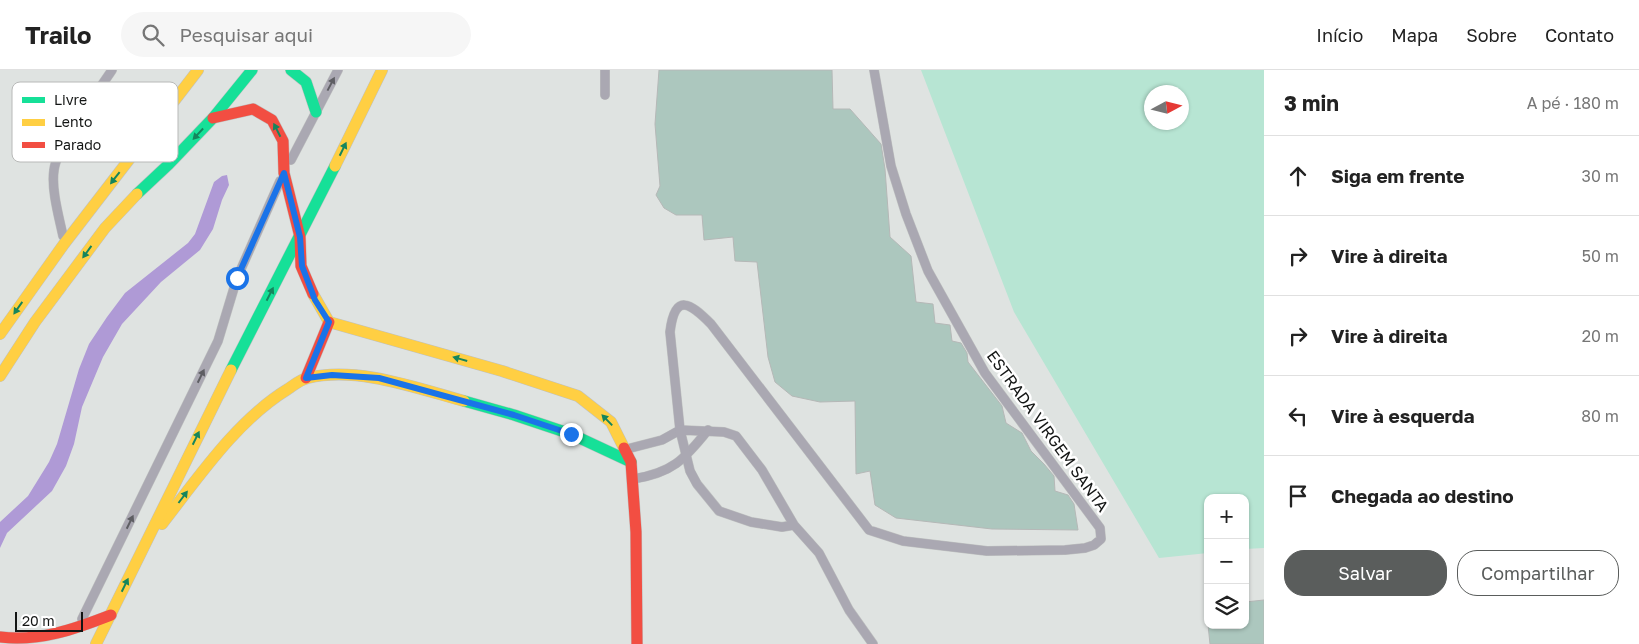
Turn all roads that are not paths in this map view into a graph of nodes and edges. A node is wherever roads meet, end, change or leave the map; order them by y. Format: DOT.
graph roads {
  1 [pos="112,70"];
  2 [pos="198,70"];
  3 [pos="252,70"];
  4 [pos="291,70"];
  5 [pos="338,70"];
  6 [pos="382,70"];
  7 [pos="606,70"];
  8 [pos="874,70"];
  9 [pos="104,82"];
  10 [pos="605,95"];
  11 [pos="178,96"];
  12 [pos="316,112"];
  13 [pos="212,118"];
  14 [pos="178,154"];
  15 [pos="57,162"];
  16 [pos="127,162"];
  17 [pos="171,162"];
  18 [pos="284,173"];
  19 [pos="300,237"];
  20 [pos="64,244"];
  21 [pos="329,322"];
  22 [pos="0,334"];
  23 [pos="0,376"];
  24 [pos="306,378"];
  25 [pos="680,430"];
  26 [pos="708,430"];
  27 [pos="625,450"];
  28 [pos="687,456"];
  29 [pos="631,462"];
  30 [pos="632,479"];
  31 [pos="794,525"];
  32 [pos="142,549"];
  33 [pos="110,615"];
  34 [pos="76,632"];
  35 [pos="0,637"];
  36 [pos="96,644"];
  37 [pos="636,644"];
  38 [pos="873,644"];
  1 -- 9 [label="lane"];
  2 -- 11 [label="main road, one-way"];
  3 -- 13 [label="main road"];
  4 -- 12 [label="main road"];
  12 -- 5 [label="lane, one-way"];
  19 -- 6 [label="main road, one-way"];
  7 -- 10 [label="lane"];
  8 -- 25 [label="lane, ESTRADA VIRGEM SANTA"];
  12 -- 18 [label="lane"];
  13 -- 14 [label="main road, one-way"];
  18 -- 13 [label="main road, one-way"];
  15 -- 20 [label="lane"];
  16 -- 20 [label="main road, one-way"];
  17 -- 23 [label="main road, one-way"];
  18 -- 19 [label="main road"];
  34 -- 18 [label="lane, one-way"];
  19 -- 21 [label="main road"];
  32 -- 19 [label="main road, one-way"];
  20 -- 22 [label="main road, one-way"];
  21 -- 24 [label="main road"];
  27 -- 21 [label="main road, one-way"];
  24 -- 29 [label="main road"];
  32 -- 24 [label="main road, one-way"];
  25 -- 26 [label="lane"];
  25 -- 27 [label="lane"];
  25 -- 28 [label="lane"];
  26 -- 28 [label="lane"];
  26 -- 31 [label="lane"];
  27 -- 29 [label="main road"];
  28 -- 30 [label="lane"];
  28 -- 31 [label="lane"];
  29 -- 30 [label="main road"];
  30 -- 37 [label="main road"];
  31 -- 38 [label="lane"];
  33 -- 32 [label="main road, one-way"];
  33 -- 34 [label="main road"];
  33 -- 36 [label="main road"];
  34 -- 35 [label="main road"];
}
